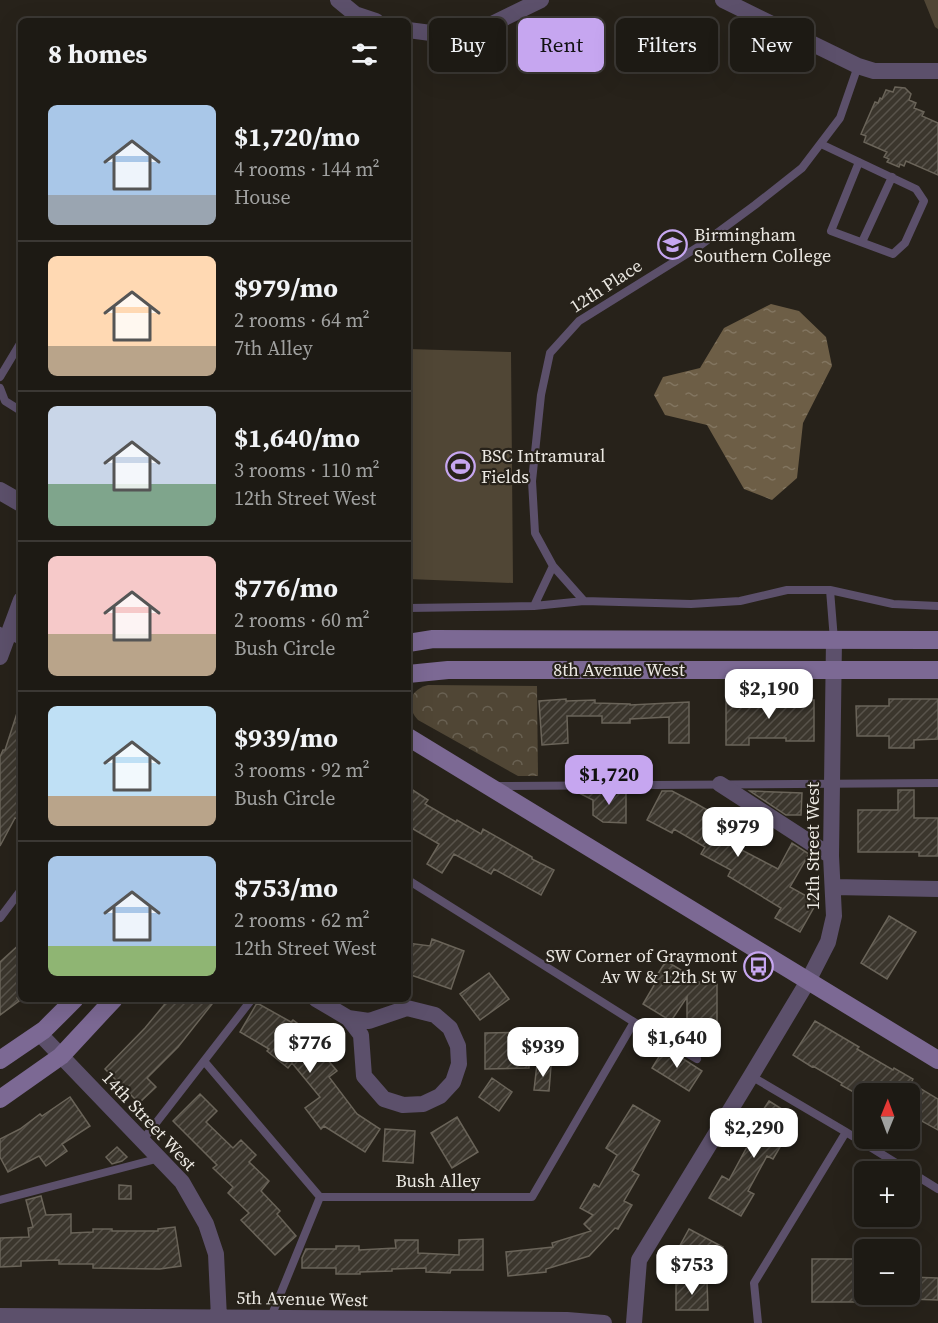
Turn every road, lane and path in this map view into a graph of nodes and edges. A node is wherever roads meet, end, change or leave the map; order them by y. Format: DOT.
graph roads {
  1 [pos="338,0"];
  2 [pos="541,0"];
  3 [pos="723,0"];
  4 [pos="367,18"];
  5 [pos="411,30"];
  6 [pos="858,66"];
  7 [pos="938,71"];
  8 [pos="821,144"];
  9 [pos="859,162"];
  10 [pos="892,177"];
  11 [pos="862,242"];
  12 [pos="18,347"];
  13 [pos="0,377"];
  14 [pos="0,388"];
  15 [pos="18,409"];
  16 [pos="0,491"];
  17 [pos="18,501"];
  18 [pos="553,566"];
  19 [pos="830,590"];
  20 [pos="584,601"];
  21 [pos="534,606"];
  22 [pos="938,606"];
  23 [pos="411,608"];
  24 [pos="18,610"];
  25 [pos="10,636"];
  26 [pos="834,640"];
  27 [pos="938,640"];
  28 [pos="411,643"];
  29 [pos="0,657"];
  30 [pos="834,670"];
  31 [pos="938,670"];
  32 [pos="411,676"];
  33 [pos="411,739"];
  34 [pos="832,783"];
  35 [pos="938,783"];
  36 [pos="720,784"];
  37 [pos="488,786"];
  38 [pos="831,856"];
  39 [pos="411,882"];
  40 [pos="833,887"];
  41 [pos="938,889"];
  42 [pos="18,894"];
  43 [pos="0,918"];
  44 [pos="808,981"];
  45 [pos="72,1002"];
  46 [pos="111,1002"];
  47 [pos="250,1002"];
  48 [pos="321,1002"];
  49 [pos="348,1018"];
  50 [pos="634,1022"];
  51 [pos="39,1033"];
  52 [pos="61,1056"];
  53 [pos="697,1059"];
  54 [pos="0,1060"];
  55 [pos="938,1060"];
  56 [pos="204,1061"];
  57 [pos="751,1076"];
  58 [pos="0,1099"];
  59 [pos="846,1132"];
  60 [pos="142,1141"];
  61 [pos="160,1158"];
  62 [pos="938,1189"];
  63 [pos="320,1197"];
  64 [pos="0,1200"];
  65 [pos="0,1316"];
  66 [pos="271,1317"];
  67 [pos="219,1318"];
  68 [pos="88,1320"];
  69 [pos="375,1321"];
  70 [pos="604,1323"];
  71 [pos="634,1323"];
  72 [pos="758,1323"];
  1 -- 4 [label="street"];
  2 -- 5 [label="street"];
  3 -- 6 [label="street"];
  6 -- 7 [label="street"];
  6 -- 8 [label="lane, 12th Place"];
  8 -- 9 [label="lane"];
  8 -- 18 [label="lane, 12th Place"];
  9 -- 10 [label="lane"];
  9 -- 11 [label="lane"];
  10 -- 11 [label="lane"];
  10 -- 11 [label="lane"];
  12 -- 13 [label="lane"];
  14 -- 15 [label="lane"];
  16 -- 17 [label="street"];
  18 -- 20 [label="lane, 12th Place"];
  18 -- 21 [label="lane"];
  19 -- 20 [label="lane"];
  19 -- 22 [label="lane"];
  19 -- 26 [label="lane"];
  20 -- 21 [label="lane"];
  21 -- 23 [label="lane"];
  24 -- 25 [label="street"];
  25 -- 29 [label="street"];
  26 -- 27 [label="main road, 8th Avenue West"];
  26 -- 28 [label="main road, 8th Avenue West"];
  26 -- 30 [label="street, 12th Street West"];
  30 -- 31 [label="main road, 8th Avenue West"];
  30 -- 32 [label="main road, 8th Avenue West"];
  30 -- 34 [label="street, 12th Street West"];
  33 -- 37 [label="main road"];
  34 -- 35 [label="lane"];
  34 -- 36 [label="lane"];
  34 -- 38 [label="street, 12th Street West"];
  36 -- 37 [label="lane"];
  36 -- 38 [label="street"];
  37 -- 44 [label="main road"];
  38 -- 40 [label="street, 12th Street West"];
  39 -- 50 [label="lane"];
  40 -- 41 [label="street"];
  40 -- 44 [label="street, 12th Street West"];
  42 -- 43 [label="lane"];
  44 -- 55 [label="main road"];
  44 -- 57 [label="street, 12th Street West"];
  45 -- 51 [label="main road"];
  46 -- 52 [label="main road"];
  47 -- 56 [label="lane"];
  48 -- 49 [label="street"];
  49 -- 49 [label="street"];
  50 -- 53 [label="lane"];
  50 -- 63 [label="lane, Bush Alley"];
  51 -- 52 [label="street, 14th Street West"];
  51 -- 54 [label="main road"];
  52 -- 58 [label="main road"];
  52 -- 60 [label="street, 14th Street West"];
  56 -- 60 [label="lane"];
  56 -- 63 [label="lane"];
  57 -- 59 [label="lane"];
  57 -- 71 [label="street, 12th Street West"];
  59 -- 62 [label="lane"];
  59 -- 72 [label="lane"];
  60 -- 61 [label="street, 14th Street West"];
  61 -- 64 [label="lane"];
  61 -- 67 [label="street, 14th Street West"];
  63 -- 66 [label="lane"];
  65 -- 68 [label="street, 5th Avenue West"];
  66 -- 67 [label="street, 5th Avenue West"];
  66 -- 69 [label="street, 5th Avenue West"];
  67 -- 68 [label="street, 5th Avenue West"];
  69 -- 70 [label="street, 5th Avenue West"];
}
